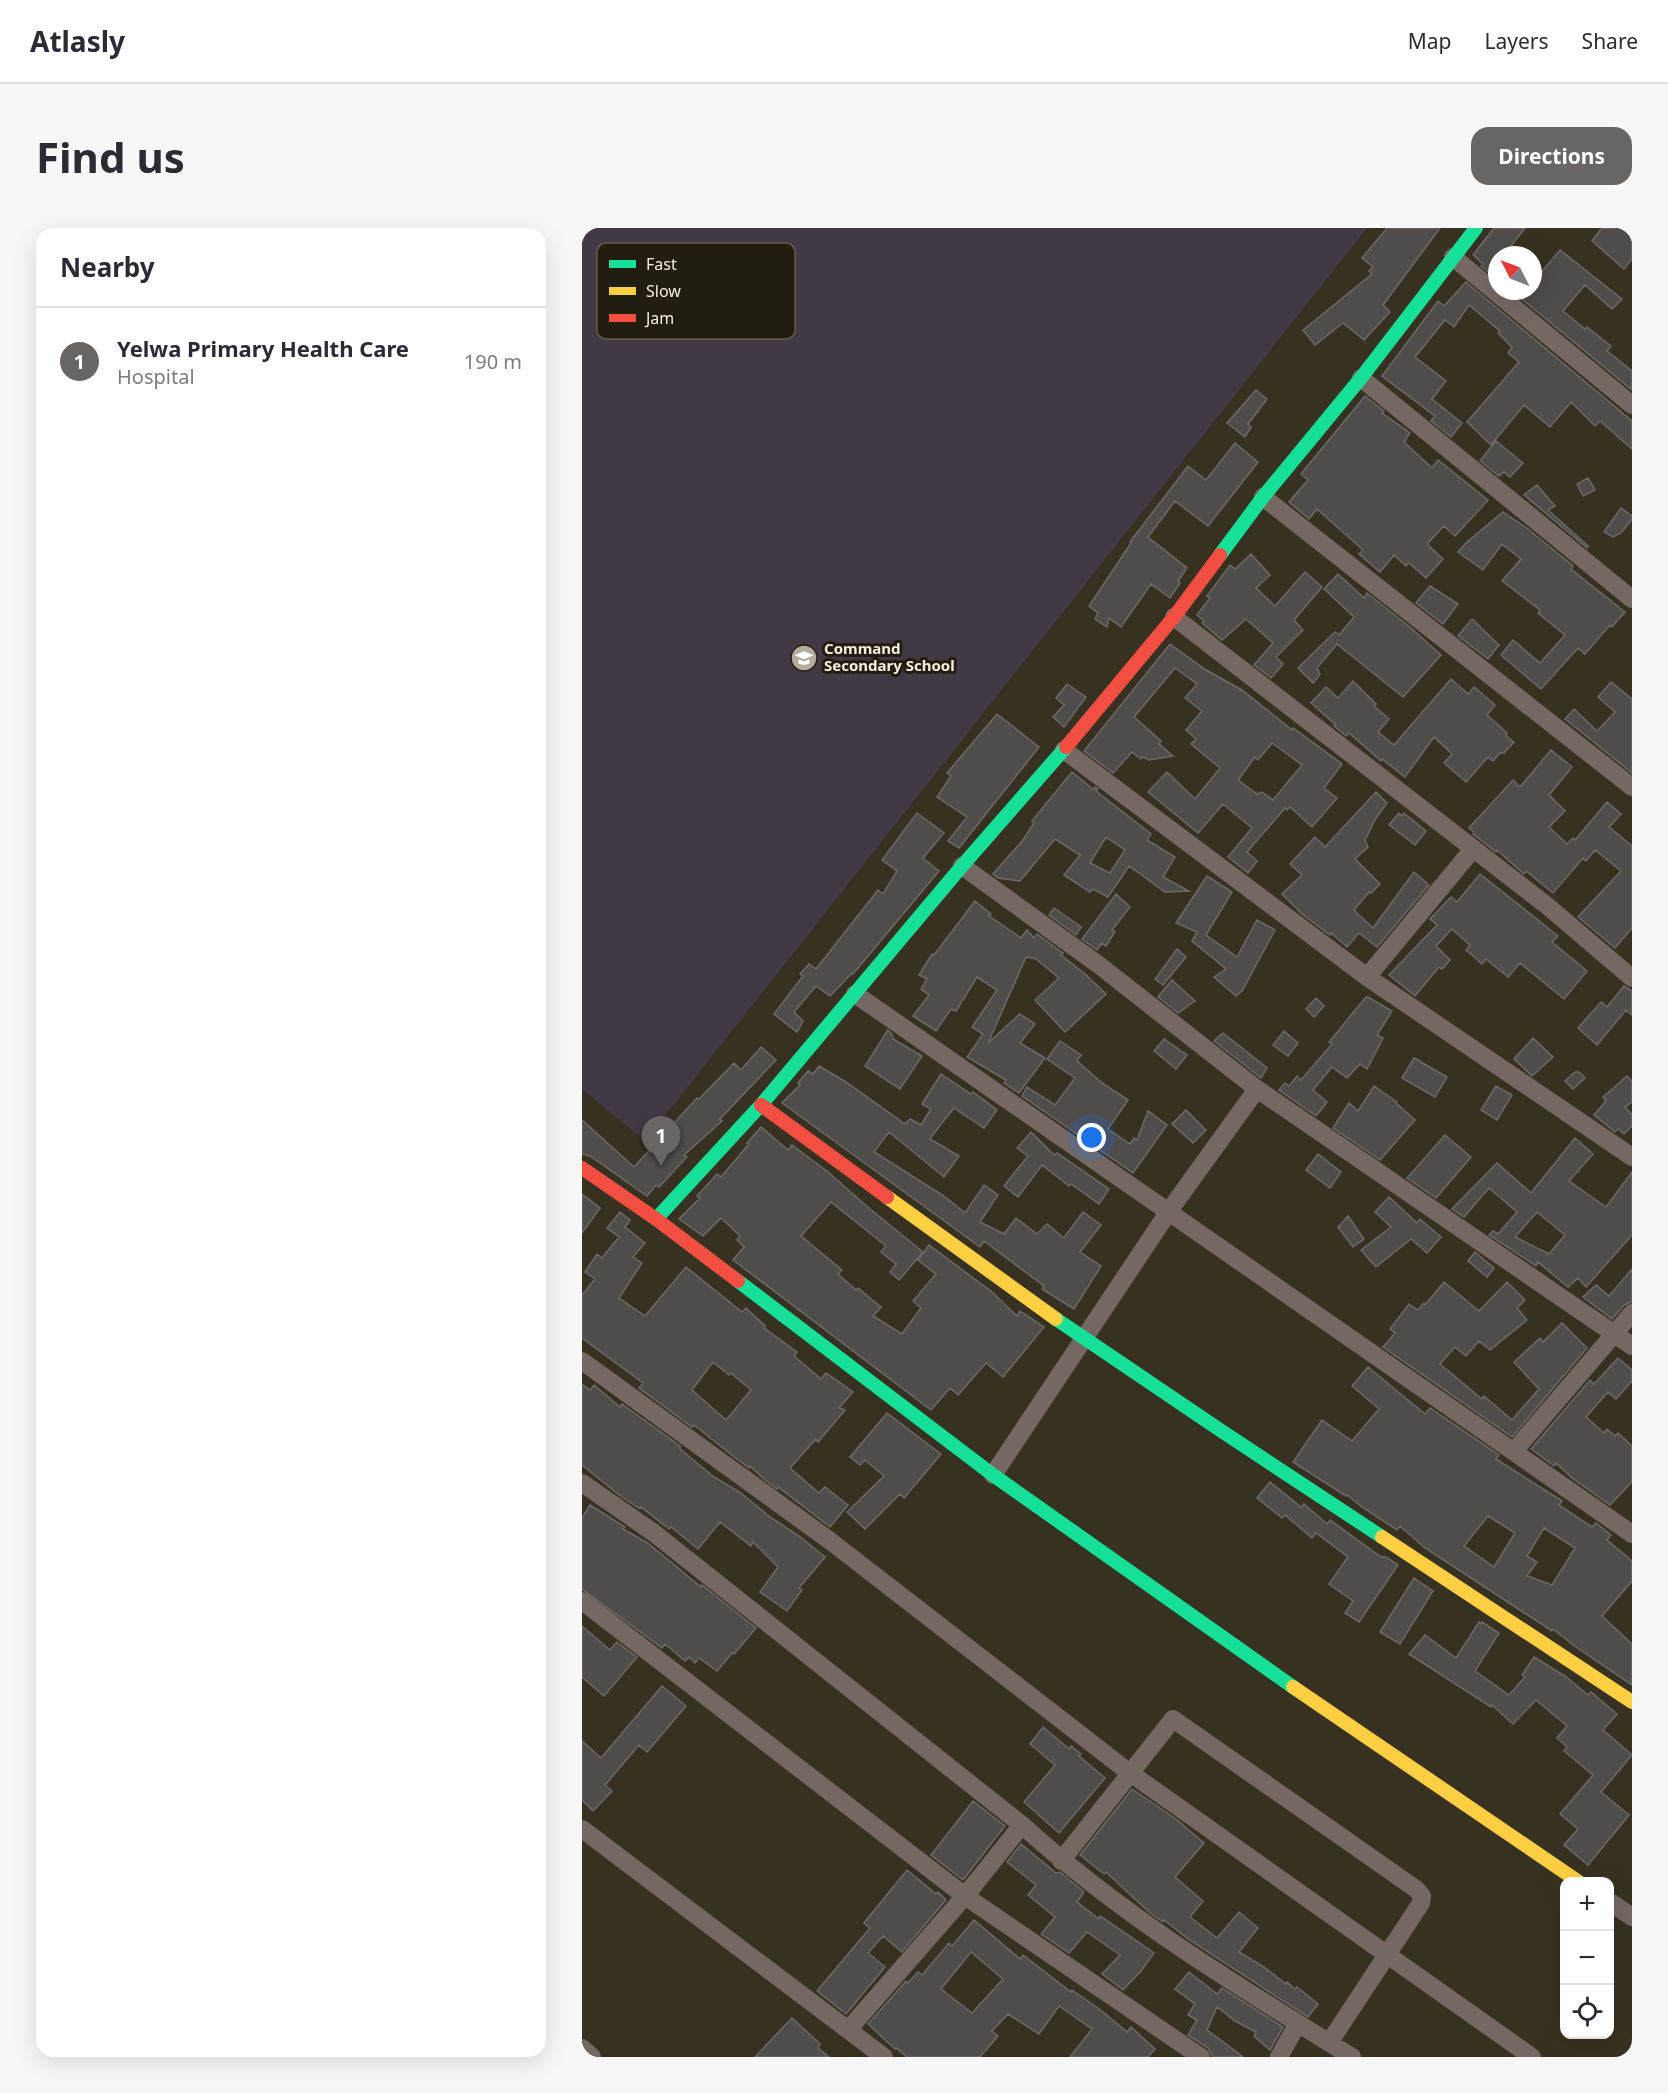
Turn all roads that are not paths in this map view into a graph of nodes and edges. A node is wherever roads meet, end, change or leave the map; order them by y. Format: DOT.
graph roads {
  1 [pos="1476,228"];
  2 [pos="1453,256"];
  3 [pos="1361,378"];
  4 [pos="1632,405"];
  5 [pos="1263,497"];
  6 [pos="1632,599"];
  7 [pos="1174,616"];
  8 [pos="1064,750"];
  9 [pos="1632,787"];
  10 [pos="1473,849"];
  11 [pos="962,866"];
  12 [pos="1367,977"];
  13 [pos="1632,978"];
  14 [pos="855,994"];
  15 [pos="1257,1089"];
  16 [pos="761,1105"];
  17 [pos="1632,1157"];
  18 [pos="582,1168"];
  19 [pos="1169,1211"];
  20 [pos="656,1219"];
  21 [pos="1632,1313"];
  22 [pos="1615,1334"];
  23 [pos="1083,1338"];
  24 [pos="1632,1346"];
  25 [pos="582,1361"];
  26 [pos="1514,1451"];
  27 [pos="993,1475"];
  28 [pos="582,1483"];
  29 [pos="1632,1534"];
  30 [pos="582,1601"];
  31 [pos="1632,1702"];
  32 [pos="1130,1773"];
  33 [pos="1022,1825"];
  34 [pos="582,1829"];
  35 [pos="1061,1860"];
  36 [pos="1573,1877"];
  37 [pos="965,1896"];
  38 [pos="1614,1905"];
  39 [pos="1632,1917"];
  40 [pos="1387,1956"];
  41 [pos="1298,2023"];
  42 [pos="848,2030"];
  43 [pos="1329,2043"];
  44 [pos="582,2048"];
  45 [pos="592,2057"];
  46 [pos="884,2057"];
  47 [pos="1201,2057"];
  48 [pos="1280,2057"];
  49 [pos="1352,2057"];
  50 [pos="1532,2057"];
  1 -- 2 [label="street"];
  2 -- 3 [label="street"];
  2 -- 4 [label="street"];
  3 -- 5 [label="street"];
  3 -- 6 [label="street"];
  5 -- 7 [label="street"];
  5 -- 9 [label="street"];
  7 -- 8 [label="street"];
  7 -- 10 [label="street"];
  8 -- 11 [label="street"];
  8 -- 12 [label="street"];
  10 -- 12 [label="street"];
  10 -- 13 [label="street"];
  11 -- 14 [label="street"];
  11 -- 15 [label="street"];
  12 -- 17 [label="street"];
  14 -- 16 [label="street"];
  14 -- 19 [label="street"];
  15 -- 19 [label="street"];
  15 -- 22 [label="street"];
  16 -- 20 [label="street"];
  16 -- 23 [label="street"];
  18 -- 20 [label="street"];
  19 -- 23 [label="street"];
  19 -- 26 [label="street"];
  20 -- 27 [label="street"];
  21 -- 22 [label="street"];
  22 -- 24 [label="street"];
  22 -- 26 [label="street"];
  23 -- 27 [label="street"];
  23 -- 31 [label="street"];
  25 -- 32 [label="street"];
  26 -- 29 [label="street"];
  27 -- 36 [label="street"];
  28 -- 33 [label="street"];
  30 -- 37 [label="street"];
  32 -- 35 [label="street"];
  32 -- 40 [label="street"];
  32 -- 40 [label="street"];
  33 -- 35 [label="street"];
  33 -- 37 [label="street"];
  34 -- 42 [label="street"];
  35 -- 41 [label="street"];
  37 -- 42 [label="street"];
  37 -- 47 [label="street"];
  38 -- 39 [label="street"];
  40 -- 43 [label="street"];
  40 -- 50 [label="street"];
  41 -- 43 [label="street"];
  41 -- 48 [label="street"];
  42 -- 46 [label="street"];
  43 -- 49 [label="street"];
  44 -- 45 [label="street"];
}
